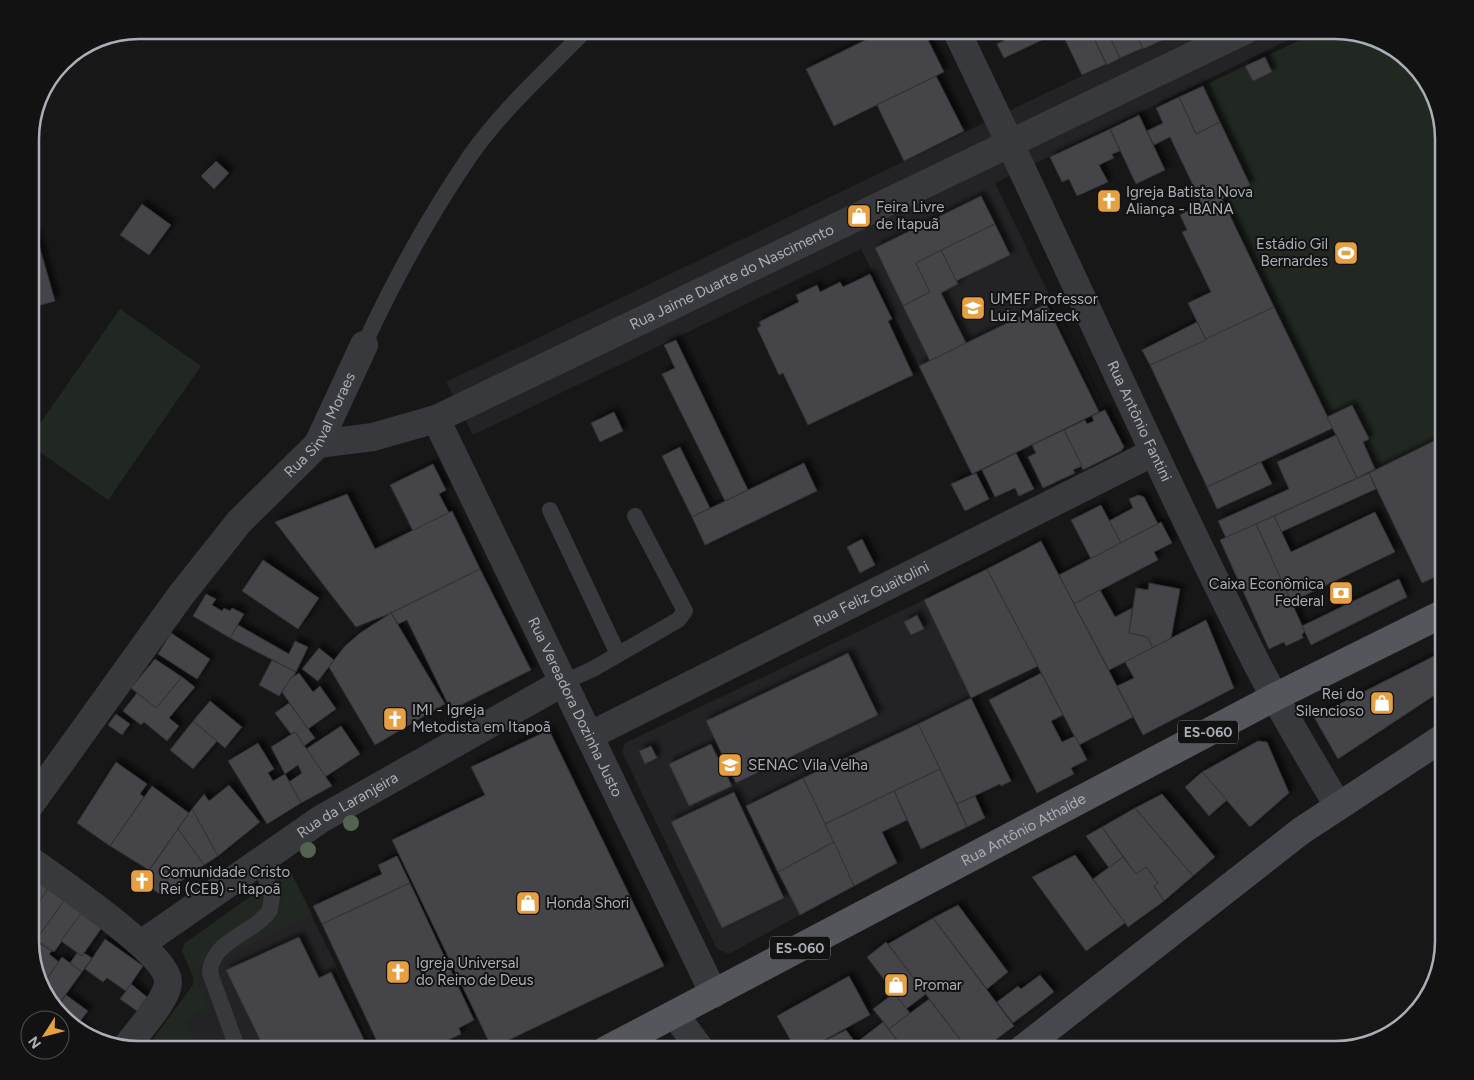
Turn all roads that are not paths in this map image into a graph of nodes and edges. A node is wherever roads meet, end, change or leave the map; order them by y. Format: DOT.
graph roads {
  1 [pos="577,39"];
  2 [pos="960,39"];
  3 [pos="1227,39"];
  4 [pos="1011,143"];
  5 [pos="364,345"];
  6 [pos="436,419"];
  7 [pos="318,444"];
  8 [pos="1154,452"];
  9 [pos="550,510"];
  10 [pos="635,516"];
  11 [pos="1435,617"];
  12 [pos="618,654"];
  13 [pos="562,683"];
  14 [pos="1275,697"];
  15 [pos="589,736"];
  16 [pos="1435,743"];
  17 [pos="39,790"];
  18 [pos="1338,806"];
  19 [pos="260,861"];
  20 [pos="39,867"];
  21 [pos="141,944"];
  22 [pos="714,994"];
  23 [pos="675,1015"];
  24 [pos="131,1041"];
  25 [pos="235,1041"];
  26 [pos="624,1041"];
  27 [pos="694,1041"];
  28 [pos="1032,1041"];
  1 -- 5 [label="lane, Rua Sinval Moraes"];
  2 -- 4 [label="street, Rua Antônio Fantini"];
  3 -- 4 [label="street, Rua Jaime Duarte do Nascimento"];
  4 -- 6 [label="street, Rua Jaime Duarte do Nascimento"];
  4 -- 8 [label="street, Rua Antônio Fantini"];
  5 -- 7 [label="street, Rua Sinval Moraes"];
  6 -- 7 [label="street, Rua Jaime Duarte do Nascimento"];
  6 -- 13 [label="street, Rua Vereadora Dozinha Justo"];
  7 -- 17 [label="street, Rua Sinval Moraes"];
  8 -- 14 [label="street, Rua Antônio Fantini"];
  8 -- 15 [label="street, Rua Feliz Guaitolini"];
  9 -- 12 [label="lane"];
  10 -- 12 [label="lane"];
  11 -- 14 [label="main road, Rua Antônio Athaíde / ES-060"];
  12 -- 13 [label="lane"];
  13 -- 15 [label="street, Rua Vereadora Dozinha Justo"];
  13 -- 19 [label="street, Rua da Laranjeira"];
  14 -- 18 [label="street, Rua Antônio Fantini"];
  14 -- 22 [label="main road, Rua Antônio Athaíde / ES-060"];
  15 -- 22 [label="street, Rua Vereadora Dozinha Justo"];
  16 -- 18 [label="street"];
  18 -- 28 [label="street"];
  19 -- 21 [label="street, Rua da Laranjeira"];
  19 -- 25 [label="lane"];
  20 -- 21 [label="street"];
  21 -- 24 [label="street"];
  22 -- 23 [label="main road, Rua Antônio Athaíde / ES-060"];
  23 -- 26 [label="main road, Rua Antônio Athaíde / ES-060"];
  23 -- 27 [label="street"];
}
